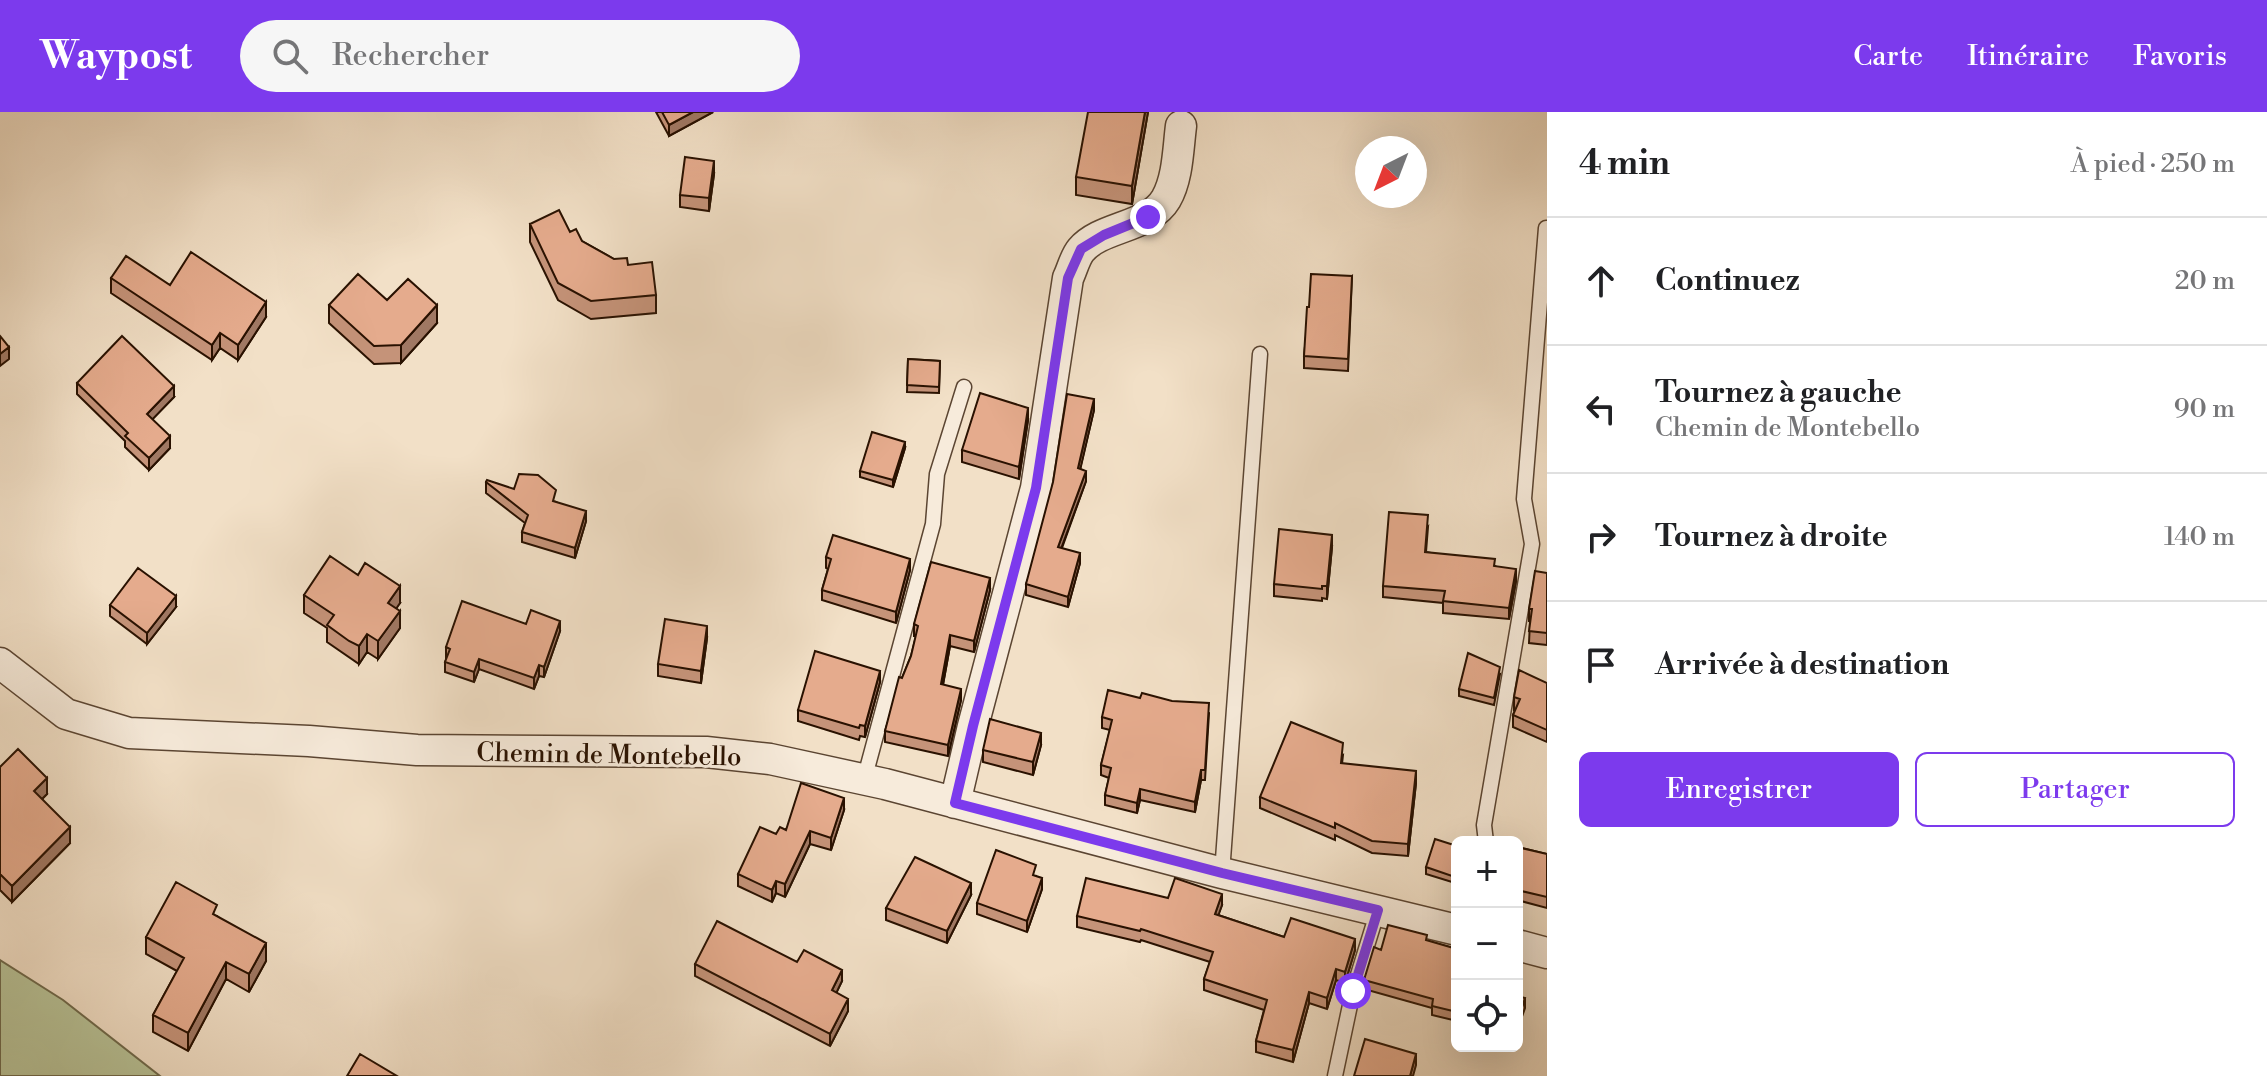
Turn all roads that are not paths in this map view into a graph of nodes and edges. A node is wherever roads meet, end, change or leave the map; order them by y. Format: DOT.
graph roads {
  1 [pos="1181,126"];
  2 [pos="1546,228"];
  3 [pos="1260,354"];
  4 [pos="964,387"];
  5 [pos="0,663"];
  6 [pos="864,780"];
  7 [pos="955,803"];
  8 [pos="1485,836"];
  9 [pos="1222,873"];
  10 [pos="1378,910"];
  11 [pos="1451,928"];
  12 [pos="1523,947"];
  13 [pos="1547,953"];
  14 [pos="1335,1076"];
  1 -- 7 [label="street"];
  2 -- 8 [label="lane"];
  3 -- 9 [label="lane"];
  4 -- 6 [label="lane"];
  5 -- 6 [label="street, Chemin de Montebello"];
  6 -- 7 [label="street, Chemin de Montebello"];
  7 -- 9 [label="street, Chemin de Montebello"];
  9 -- 10 [label="street, Chemin de Montebello"];
  10 -- 11 [label="street, Chemin de Montebello"];
  10 -- 14 [label="lane"];
  12 -- 13 [label="street"];
}
